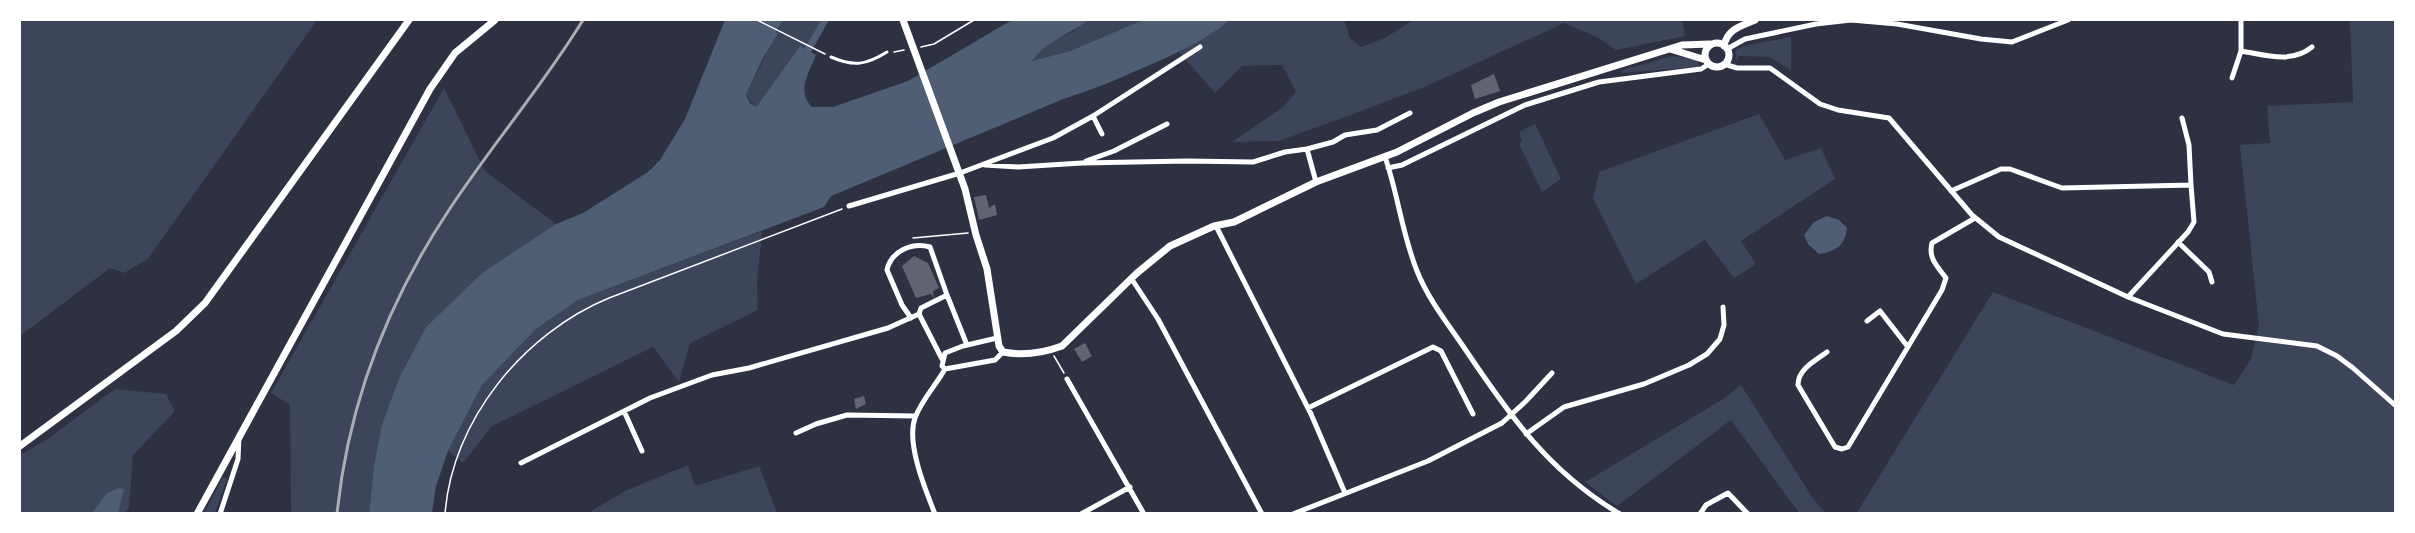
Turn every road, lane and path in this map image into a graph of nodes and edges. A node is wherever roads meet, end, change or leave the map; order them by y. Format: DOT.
graph roads {
  1 [pos="409,20"];
  2 [pos="495,20"];
  3 [pos="757,20"];
  4 [pos="903,20"];
  5 [pos="974,20"];
  6 [pos="1755,20"];
  7 [pos="1851,20"];
  8 [pos="2067,20"];
  9 [pos="2241,20"];
  10 [pos="1710,44"];
  11 [pos="1200,47"];
  12 [pos="1726,47"];
  13 [pos="2312,47"];
  14 [pos="1670,49"];
  15 [pos="913,50"];
  16 [pos="2241,51"];
  17 [pos="820,52"];
  18 [pos="887,52"];
  19 [pos="831,57"];
  20 [pos="1708,62"];
  21 [pos="1724,64"];
  22 [pos="2232,78"];
  23 [pos="1410,113"];
  24 [pos="1093,116"];
  25 [pos="2182,118"];
  26 [pos="1167,124"];
  27 [pos="1102,134"];
  28 [pos="1307,149"];
  29 [pos="1385,157"];
  30 [pos="1082,163"];
  31 [pos="981,165"];
  32 [pos="1388,168"];
  33 [pos="960,173"];
  34 [pos="1316,182"];
  35 [pos="2191,185"];
  36 [pos="1951,191"];
  37 [pos="849,206"];
  38 [pos="1975,218"];
  39 [pos="1216,226"];
  40 [pos="975,233"];
  41 [pos="2178,242"];
  42 [pos="907,246"];
  43 [pos="1131,278"];
  44 [pos="2212,282"];
  45 [pos="947,296"];
  46 [pos="2128,297"];
  47 [pos="1723,307"];
  48 [pos="920,314"];
  49 [pos="911,318"];
  50 [pos="1868,321"];
  51 [pos="997,338"];
  52 [pos="967,345"];
  53 [pos="1908,347"];
  54 [pos="1001,349"];
  55 [pos="1051,350"];
  56 [pos="1827,352"];
  57 [pos="942,359"];
  58 [pos="945,369"];
  59 [pos="1552,373"];
  60 [pos="1068,379"];
  61 [pos="2396,406"];
  62 [pos="1308,408"];
  63 [pos="624,411"];
  64 [pos="1473,414"];
  65 [pos="916,416"];
  66 [pos="1510,416"];
  67 [pos="796,433"];
  68 [pos="240,434"];
  69 [pos="1526,434"];
  70 [pos="20,446"];
  71 [pos="642,451"];
  72 [pos="521,463"];
  73 [pos="1130,487"];
  74 [pos="1345,494"];
  75 [pos="197,513"];
  76 [pos="220,513"];
  77 [pos="445,513"];
  78 [pos="935,513"];
  79 [pos="1081,513"];
  80 [pos="1144,513"];
  81 [pos="1262,513"];
  82 [pos="1293,513"];
  83 [pos="1620,513"];
  84 [pos="1700,513"];
  85 [pos="1748,513"];
  1 -- 70 [label="street"];
  2 -- 68 [label="street"];
  3 -- 17 [label="path"];
  4 -- 15 [label="street"];
  5 -- 15 [label="path"];
  6 -- 12 [label="street"];
  7 -- 8 [label="street"];
  7 -- 12 [label="street"];
  9 -- 16 [label="street"];
  10 -- 12 [label="street"];
  10 -- 14 [label="street"];
  10 -- 20 [label="street"];
  11 -- 24 [label="street"];
  12 -- 21 [label="street"];
  13 -- 16 [label="street"];
  14 -- 20 [label="street"];
  14 -- 29 [label="street"];
  15 -- 18 [label="path"];
  15 -- 33 [label="street"];
  16 -- 22 [label="street"];
  18 -- 19 [label="lane"];
  20 -- 21 [label="street"];
  20 -- 32 [label="street"];
  21 -- 36 [label="street"];
  23 -- 28 [label="street"];
  24 -- 27 [label="street"];
  24 -- 31 [label="street"];
  25 -- 35 [label="street"];
  26 -- 30 [label="street"];
  28 -- 30 [label="street"];
  28 -- 34 [label="street"];
  29 -- 32 [label="street"];
  29 -- 34 [label="street"];
  30 -- 31 [label="street"];
  31 -- 33 [label="street"];
  32 -- 66 [label="street"];
  33 -- 37 [label="street"];
  33 -- 40 [label="street"];
  34 -- 39 [label="street"];
  35 -- 36 [label="street"];
  35 -- 41 [label="street"];
  36 -- 38 [label="street"];
  37 -- 77 [label="path"];
  38 -- 46 [label="street"];
  38 -- 53 [label="street"];
  39 -- 43 [label="street"];
  39 -- 62 [label="street"];
  40 -- 42 [label="path"];
  40 -- 51 [label="street"];
  41 -- 44 [label="street"];
  41 -- 46 [label="street"];
  42 -- 45 [label="street"];
  42 -- 49 [label="street"];
  43 -- 55 [label="street"];
  43 -- 81 [label="street"];
  45 -- 48 [label="street"];
  45 -- 52 [label="street"];
  46 -- 61 [label="street"];
  47 -- 69 [label="street"];
  48 -- 49 [label="street"];
  48 -- 57 [label="street"];
  49 -- 63 [label="street"];
  50 -- 53 [label="street"];
  51 -- 52 [label="street"];
  51 -- 54 [label="street"];
  52 -- 57 [label="street"];
  53 -- 56 [label="street"];
  54 -- 55 [label="street"];
  54 -- 58 [label="street"];
  55 -- 60 [label="path"];
  57 -- 58 [label="street"];
  58 -- 65 [label="street"];
  59 -- 66 [label="street"];
  60 -- 73 [label="street"];
  62 -- 64 [label="street"];
  62 -- 74 [label="street"];
  63 -- 71 [label="street"];
  63 -- 72 [label="street"];
  65 -- 67 [label="street"];
  65 -- 78 [label="street"];
  66 -- 69 [label="street"];
  66 -- 74 [label="street"];
  68 -- 75 [label="street"];
  68 -- 76 [label="street"];
  69 -- 83 [label="street"];
  73 -- 79 [label="street"];
  73 -- 80 [label="street"];
  74 -- 82 [label="street"];
  84 -- 85 [label="street"];
}
